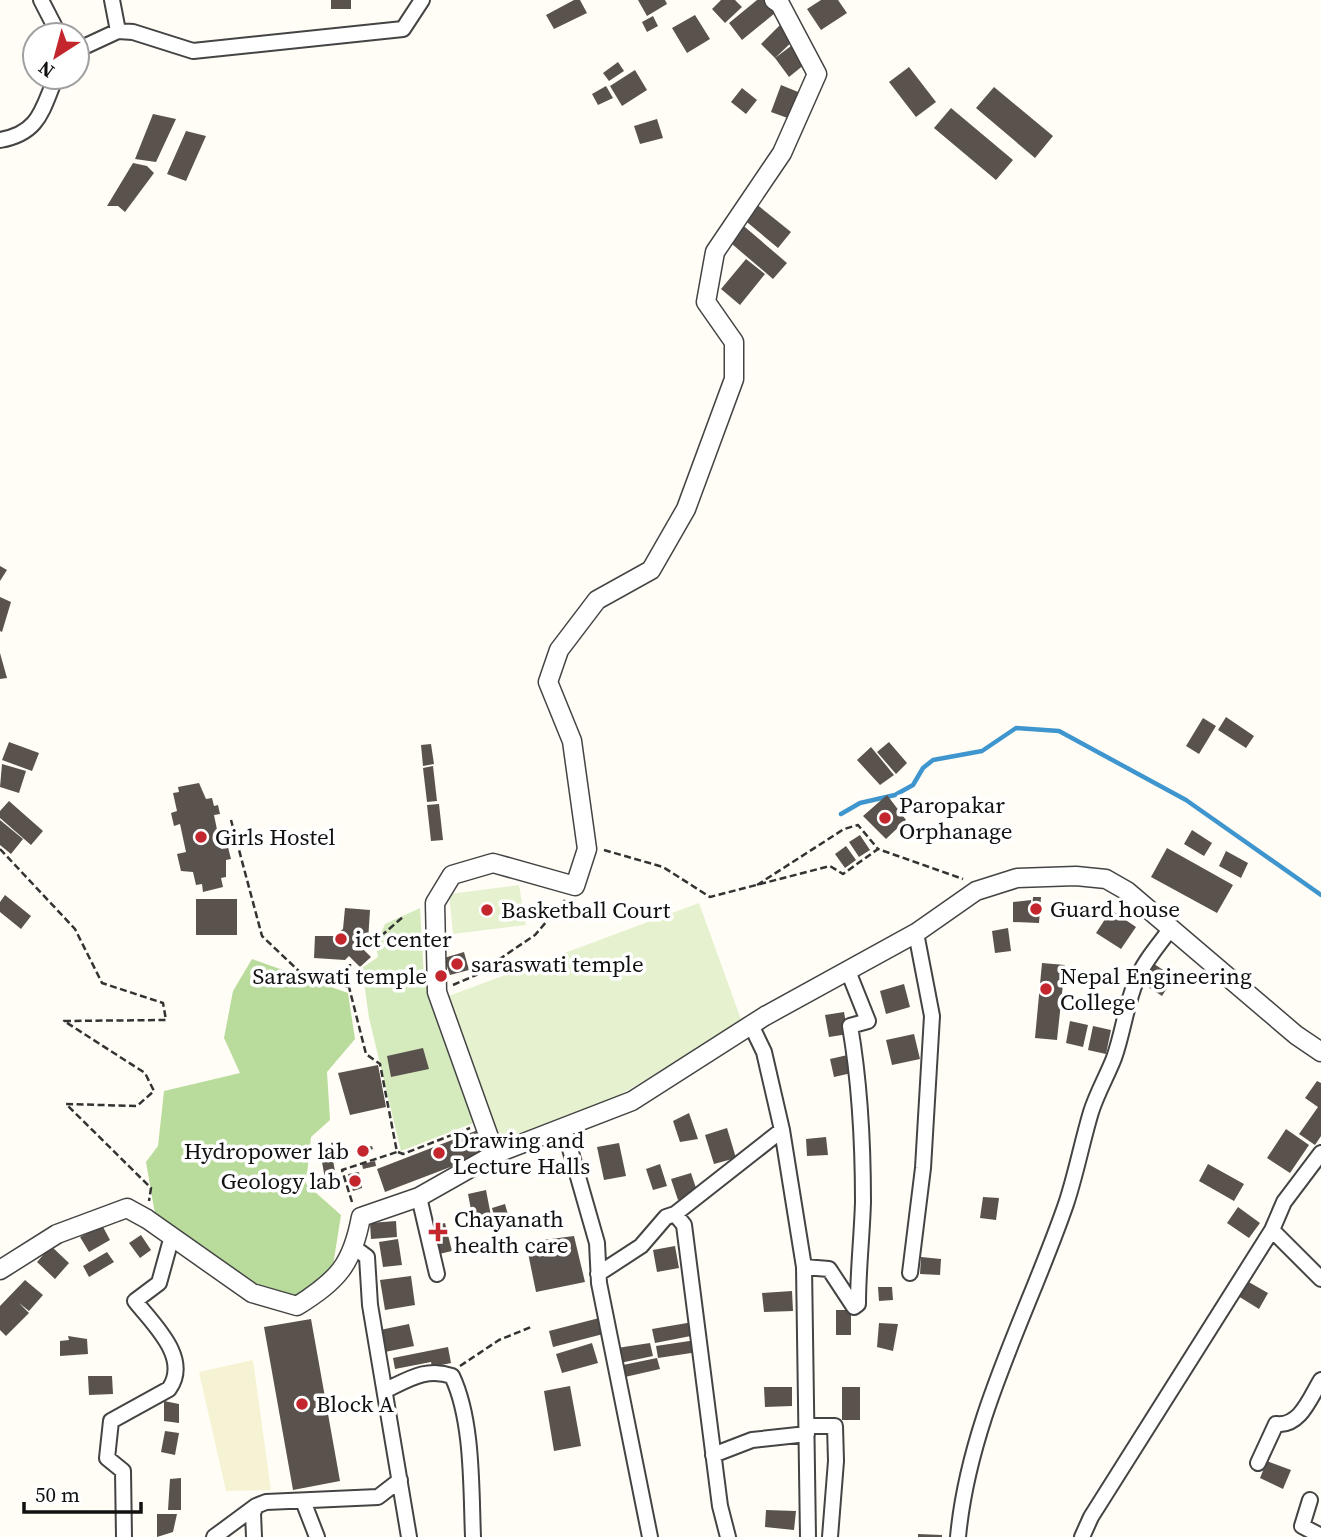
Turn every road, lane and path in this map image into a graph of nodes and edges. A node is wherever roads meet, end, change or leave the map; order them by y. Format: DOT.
graph roads {
  1 [pos="41,0"];
  2 [pos="112,0"];
  3 [pos="422,0"];
  4 [pos="774,0"];
  5 [pos="52,21"];
  6 [pos="118,31"];
  7 [pos="91,44"];
  8 [pos="51,91"];
  9 [pos="0,140"];
  10 [pos="231,820"];
  11 [pos="0,849"];
  12 [pos="587,849"];
  13 [pos="878,849"];
  14 [pos="575,886"];
  15 [pos="754,887"];
  16 [pos="976,891"];
  17 [pos="404,916"];
  18 [pos="1171,928"];
  19 [pos="916,933"];
  20 [pos="373,943"];
  21 [pos="350,964"];
  22 [pos="848,971"];
  23 [pos="349,987"];
  24 [pos="437,992"];
  25 [pos="751,1025"];
  26 [pos="1321,1052"];
  27 [pos="483,1124"];
  28 [pos="564,1128"];
  29 [pos="782,1130"];
  30 [pos="397,1152"];
  31 [pos="1321,1153"];
  32 [pos="495,1154"];
  33 [pos="419,1197"];
  34 [pos="675,1214"];
  35 [pos="361,1217"];
  36 [pos="147,1219"];
  37 [pos="1272,1230"];
  38 [pos="172,1237"];
  39 [pos="355,1248"];
  40 [pos="804,1267"];
  41 [pos="0,1270"];
  42 [pos="910,1273"];
  43 [pos="437,1274"];
  44 [pos="598,1274"];
  45 [pos="1321,1279"];
  46 [pos="531,1327"];
  47 [pos="452,1376"];
  48 [pos="1321,1380"];
  49 [pos="386,1390"];
  50 [pos="807,1430"];
  51 [pos="713,1455"];
  52 [pos="1258,1463"];
  53 [pos="400,1480"];
  54 [pos="1310,1500"];
  55 [pos="303,1501"];
  56 [pos="256,1506"];
  57 [pos="1321,1536"];
  58 [pos="124,1537"];
  59 [pos="214,1537"];
  60 [pos="254,1537"];
  61 [pos="317,1537"];
  62 [pos="409,1537"];
  63 [pos="473,1537"];
  64 [pos="650,1537"];
  65 [pos="728,1537"];
  66 [pos="808,1537"];
  67 [pos="830,1537"];
  68 [pos="958,1537"];
  69 [pos="1082,1537"];
  1 -- 5 [label="street"];
  2 -- 6 [label="street"];
  3 -- 6 [label="street"];
  4 -- 12 [label="street"];
  6 -- 7 [label="street"];
  8 -- 9 [label="street"];
  10 -- 23 [label="path"];
  11 -- 36 [label="path"];
  12 -- 14 [label="street"];
  12 -- 15 [label="path"];
  13 -- 15 [label="path"];
  13 -- 15 [label="path"];
  13 -- 16 [label="path"];
  14 -- 24 [label="path"];
  14 -- 24 [label="street"];
  16 -- 18 [label="street"];
  16 -- 19 [label="street"];
  17 -- 20 [label="path"];
  18 -- 26 [label="street"];
  18 -- 68 [label="street"];
  19 -- 22 [label="street"];
  19 -- 42 [label="street"];
  21 -- 23 [label="path"];
  22 -- 25 [label="street"];
  22 -- 40 [label="street"];
  23 -- 30 [label="path"];
  24 -- 27 [label="street"];
  25 -- 28 [label="street"];
  25 -- 29 [label="street"];
  27 -- 30 [label="path"];
  27 -- 32 [label="street"];
  28 -- 32 [label="street"];
  28 -- 44 [label="street"];
  29 -- 34 [label="street"];
  29 -- 40 [label="street"];
  30 -- 35 [label="path"];
  31 -- 37 [label="street"];
  32 -- 33 [label="street"];
  33 -- 35 [label="street"];
  33 -- 43 [label="street"];
  34 -- 44 [label="street"];
  34 -- 51 [label="street"];
  35 -- 39 [label="street"];
  36 -- 38 [label="street"];
  36 -- 41 [label="street"];
  37 -- 45 [label="street"];
  37 -- 69 [label="street"];
  38 -- 39 [label="street"];
  38 -- 58 [label="street"];
  39 -- 49 [label="street"];
  40 -- 50 [label="street"];
  44 -- 64 [label="street"];
  46 -- 47 [label="path"];
  47 -- 49 [label="street"];
  47 -- 63 [label="street"];
  48 -- 52 [label="street"];
  49 -- 53 [label="street"];
  50 -- 51 [label="street"];
  50 -- 66 [label="street"];
  50 -- 67 [label="street"];
  51 -- 65 [label="street"];
  53 -- 55 [label="street"];
  53 -- 62 [label="street"];
  54 -- 57 [label="street"];
  55 -- 56 [label="street"];
  55 -- 61 [label="street"];
  56 -- 59 [label="street"];
  56 -- 60 [label="street"];
}
